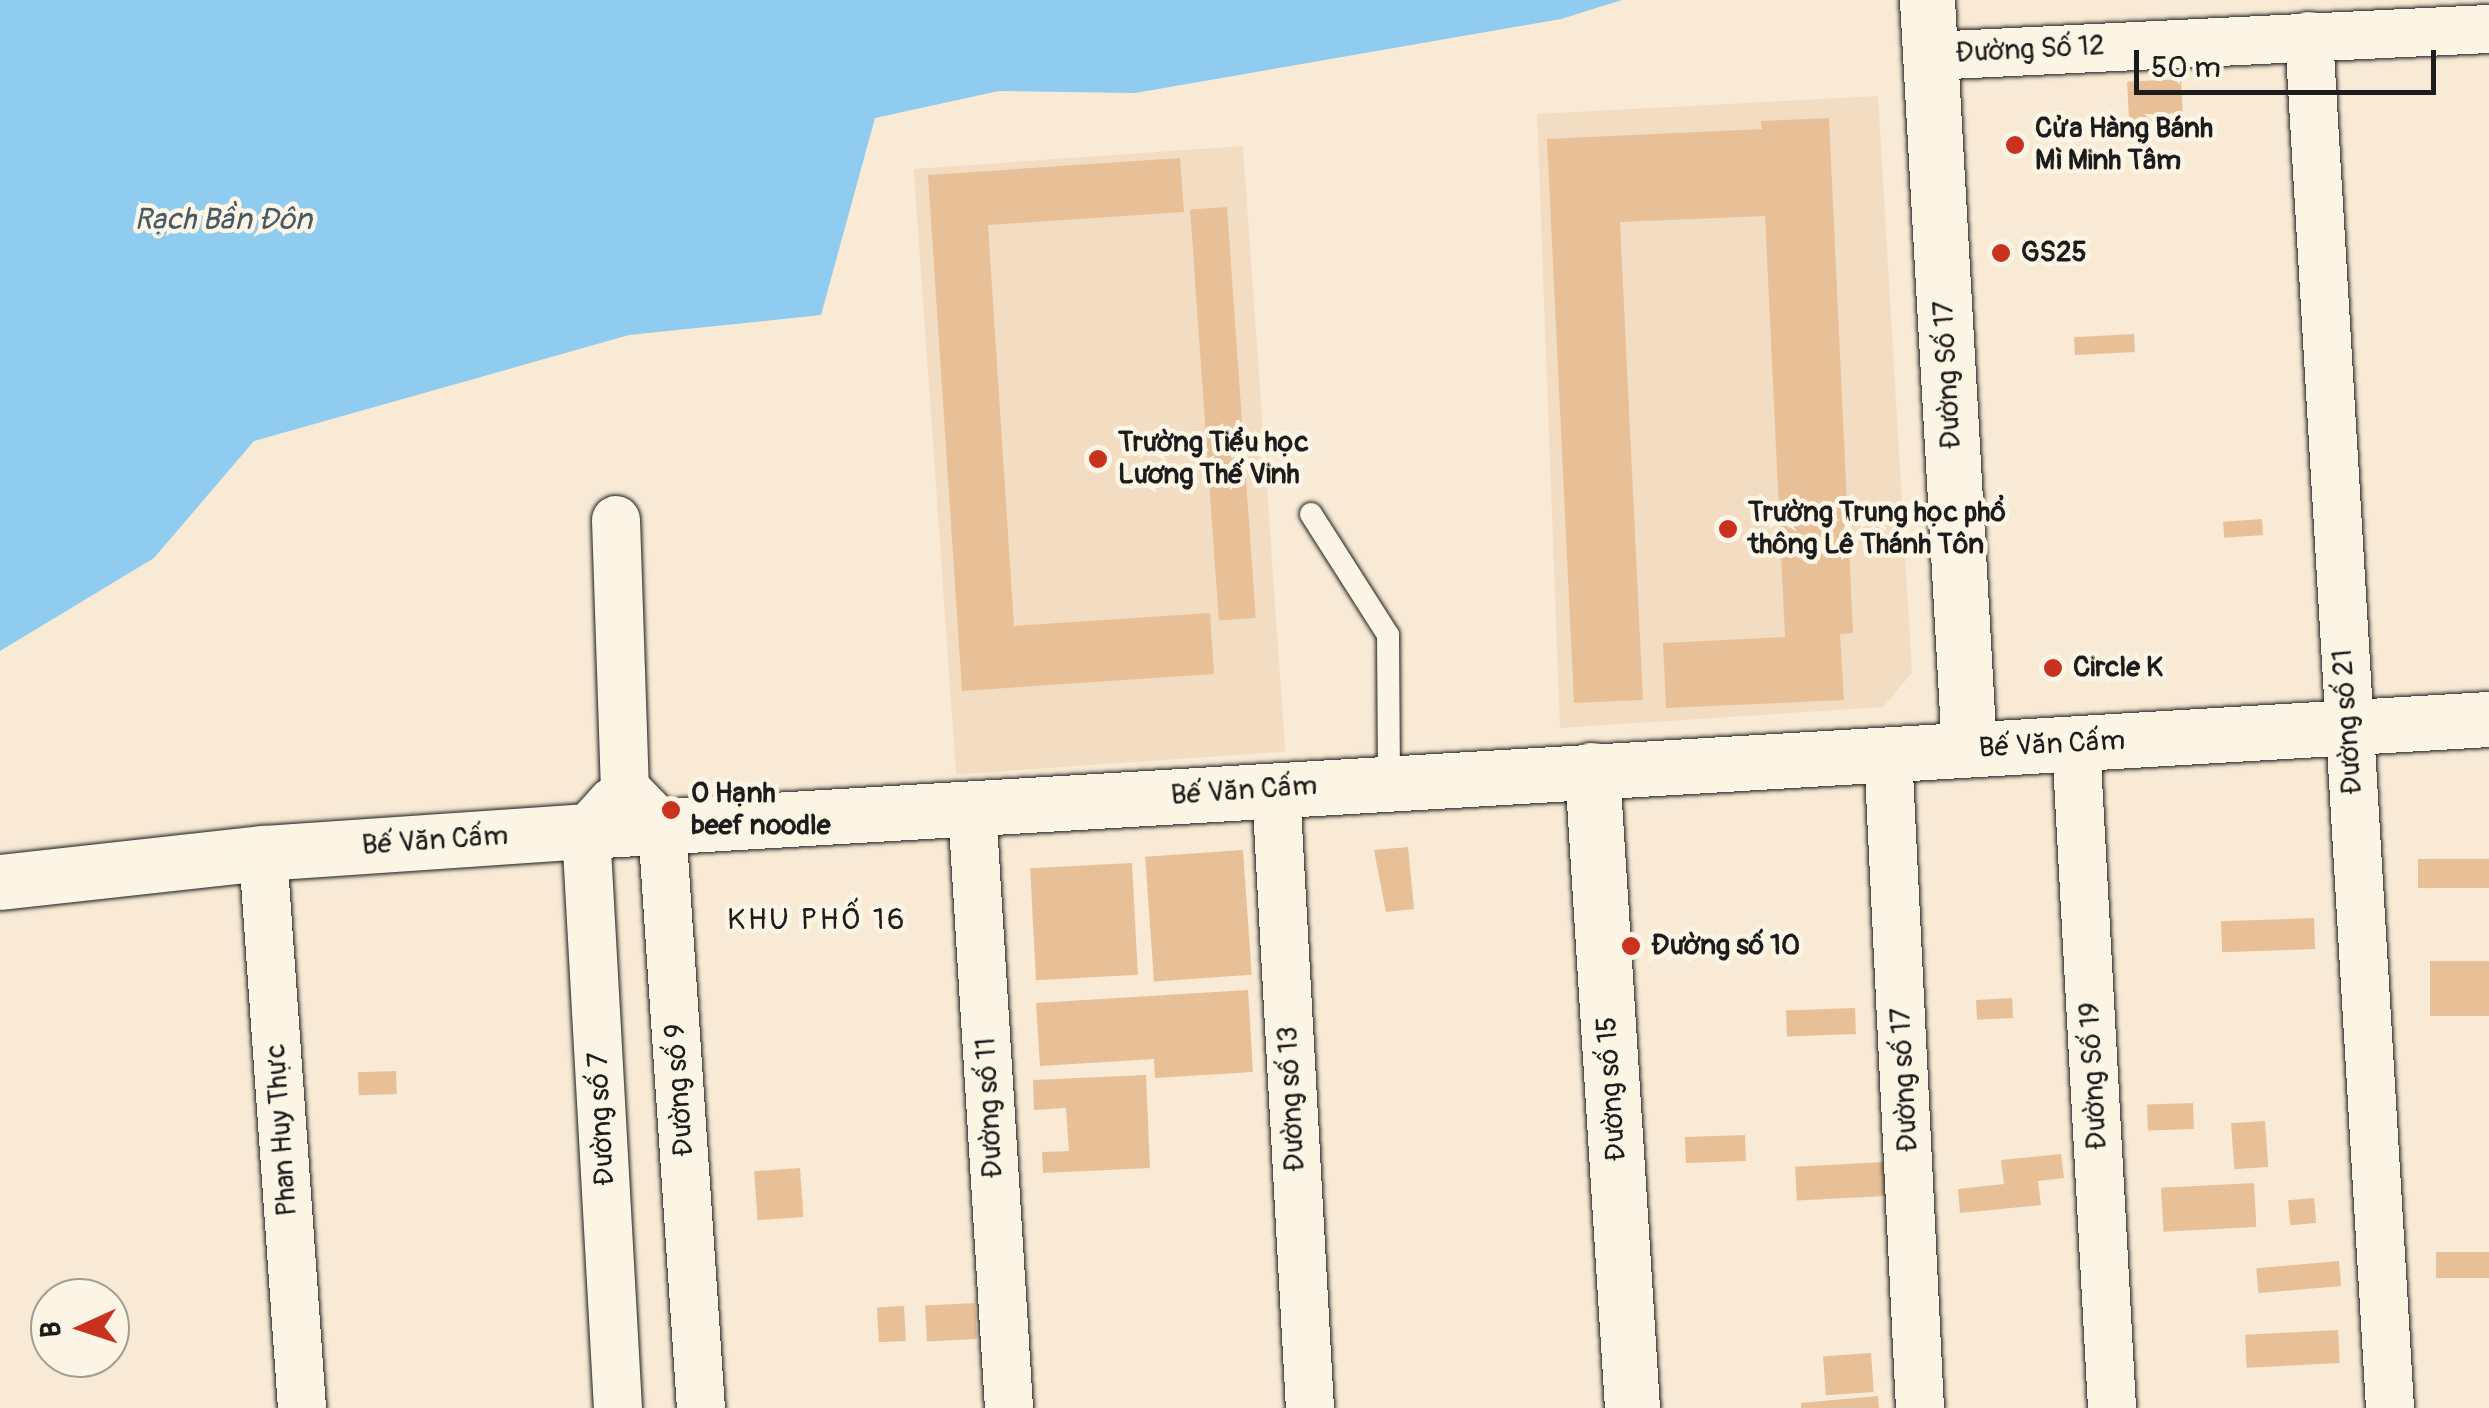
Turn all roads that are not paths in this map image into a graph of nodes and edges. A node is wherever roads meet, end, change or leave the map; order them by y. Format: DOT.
graph roads {
  1 [pos="1927,0"];
  2 [pos="2489,28"];
  3 [pos="2309,36"];
  4 [pos="1930,56"];
  5 [pos="1311,514"];
  6 [pos="616,520"];
  7 [pos="2489,719"];
  8 [pos="2346,728"];
  9 [pos="2076,743"];
  10 [pos="1969,750"];
  11 [pos="1888,752"];
  12 [pos="1592,770"];
  13 [pos="1389,782"];
  14 [pos="1276,789"];
  15 [pos="643,807"];
  16 [pos="972,808"];
  17 [pos="586,830"];
  18 [pos="263,853"];
  19 [pos="0,882"];
  20 [pos="302,1408"];
  21 [pos="618,1408"];
  22 [pos="701,1408"];
  23 [pos="1008,1408"];
  24 [pos="1310,1408"];
  25 [pos="1632,1408"];
  26 [pos="1920,1408"];
  27 [pos="2112,1408"];
  28 [pos="2390,1408"];
  1 -- 4 [label="street, Đường Số 17"];
  2 -- 3 [label="street, Đường Số 12"];
  3 -- 4 [label="street, Đường Số 12"];
  3 -- 8 [label="street, Đường số 21"];
  4 -- 10 [label="street, Đường Số 17"];
  5 -- 13 [label="lane"];
  6 -- 15 [label="street, Đường số 9"];
  7 -- 8 [label="street, Bế Văn Cấm"];
  8 -- 9 [label="street, Bế Văn Cấm"];
  8 -- 28 [label="street, Đường số 21"];
  9 -- 10 [label="street, Bế Văn Cấm"];
  9 -- 27 [label="street, Đường Số 19"];
  10 -- 11 [label="street, Bế Văn Cấm"];
  11 -- 12 [label="street, Bế Văn Cấm"];
  11 -- 26 [label="street, Đường số 17"];
  12 -- 13 [label="street, Bế Văn Cấm"];
  12 -- 25 [label="street, Đường số 15"];
  13 -- 14 [label="street, Bế Văn Cấm"];
  14 -- 16 [label="street, Bế Văn Cấm"];
  14 -- 24 [label="street, Đường số 13"];
  15 -- 16 [label="street, Bế Văn Cấm"];
  15 -- 17 [label="street, Bế Văn Cấm"];
  15 -- 22 [label="street, Đường số 9"];
  16 -- 23 [label="street, Đường số 11"];
  17 -- 18 [label="street, Bế Văn Cấm"];
  17 -- 21 [label="street, Đường số 7"];
  18 -- 19 [label="street, Bế Văn Cấm"];
  18 -- 20 [label="street, Phan Huy Thực"];
}
